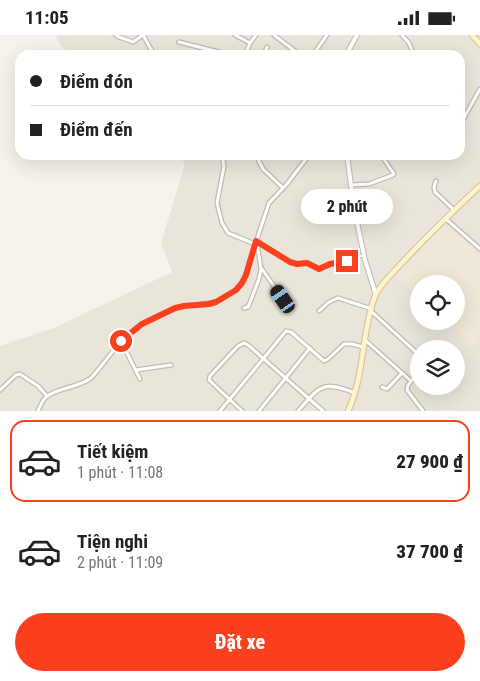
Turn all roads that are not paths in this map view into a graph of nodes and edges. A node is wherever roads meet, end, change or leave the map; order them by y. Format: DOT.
graph roads {
  1 [pos="116,35"];
  2 [pos="143,35"];
  3 [pos="235,35"];
  4 [pos="256,35"];
  5 [pos="274,35"];
  6 [pos="327,35"];
  7 [pos="357,35"];
  8 [pos="402,35"];
  9 [pos="472,35"];
  10 [pos="179,42"];
  11 [pos="250,43"];
  12 [pos="480,44"];
  13 [pos="267,47"];
  14 [pos="151,50"];
  15 [pos="211,50"];
  16 [pos="247,50"];
  17 [pos="266,50"];
  18 [pos="294,50"];
  19 [pos="316,50"];
  20 [pos="349,50"];
  21 [pos="412,50"];
  22 [pos="480,89"];
  23 [pos="465,115"];
  24 [pos="223,160"];
  25 [pos="258,160"];
  26 [pos="305,160"];
  27 [pos="348,160"];
  28 [pos="384,160"];
  29 [pos="436,181"];
  30 [pos="350,185"];
  31 [pos="480,185"];
  32 [pos="283,188"];
  33 [pos="454,210"];
  34 [pos="446,219"];
  35 [pos="256,243"];
  36 [pos="480,249"];
  37 [pos="364,255"];
  38 [pos="262,269"];
  39 [pos="376,295"];
  40 [pos="283,299"];
  41 [pos="244,309"];
  42 [pos="371,310"];
  43 [pos="319,311"];
  44 [pos="365,339"];
  45 [pos="121,341"];
  46 [pos="364,347"];
  47 [pos="410,347"];
  48 [pos="310,349"];
  49 [pos="264,359"];
  50 [pos="171,365"];
  51 [pos="136,370"];
  52 [pos="402,373"];
  53 [pos="286,378"];
  54 [pos="140,379"];
  55 [pos="410,380"];
  56 [pos="410,383"];
  57 [pos="382,387"];
  58 [pos="0,390"];
  59 [pos="355,393"];
  60 [pos="410,394"];
  61 [pos="411,395"];
  62 [pos="48,396"];
  63 [pos="309,399"];
  64 [pos="230,400"];
  65 [pos="350,410"];
  66 [pos="38,411"];
  67 [pos="220,411"];
  68 [pos="242,411"];
  69 [pos="259,411"];
  70 [pos="298,411"];
  71 [pos="323,411"];
  72 [pos="423,411"];
  1 -- 2 [label="street"];
  2 -- 14 [label="street"];
  3 -- 11 [label="street"];
  4 -- 11 [label="street"];
  5 -- 18 [label="street"];
  6 -- 19 [label="street"];
  7 -- 20 [label="street"];
  8 -- 21 [label="street"];
  9 -- 12 [label="main road"];
  10 -- 15 [label="street"];
  11 -- 16 [label="street"];
  13 -- 17 [label="street"];
  22 -- 23 [label="street"];
  24 -- 35 [label="street"];
  25 -- 32 [label="street"];
  26 -- 32 [label="street"];
  27 -- 30 [label="street"];
  28 -- 30 [label="street"];
  29 -- 33 [label="street"];
  30 -- 37 [label="street"];
  31 -- 33 [label="main road"];
  32 -- 35 [label="street"];
  33 -- 34 [label="main road"];
  34 -- 36 [label="street"];
  34 -- 39 [label="main road"];
  35 -- 37 [label="lane"];
  35 -- 38 [label="street"];
  35 -- 45 [label="street"];
  37 -- 39 [label="street"];
  38 -- 40 [label="street"];
  38 -- 41 [label="street"];
  39 -- 42 [label="main road"];
  42 -- 43 [label="street"];
  42 -- 44 [label="main road"];
  42 -- 47 [label="street"];
  44 -- 46 [label="main road"];
  44 -- 52 [label="street"];
  45 -- 51 [label="street"];
  45 -- 62 [label="street"];
  46 -- 48 [label="street"];
  46 -- 59 [label="main road"];
  48 -- 49 [label="street"];
  48 -- 53 [label="street"];
  49 -- 53 [label="street"];
  49 -- 64 [label="street"];
  49 -- 64 [label="street"];
  50 -- 51 [label="street"];
  51 -- 54 [label="street"];
  52 -- 55 [label="street"];
  52 -- 57 [label="street"];
  53 -- 63 [label="street"];
  53 -- 69 [label="street"];
  56 -- 60 [label="street"];
  58 -- 62 [label="street"];
  59 -- 63 [label="street"];
  59 -- 65 [label="main road"];
  61 -- 72 [label="street"];
  62 -- 66 [label="street"];
  63 -- 70 [label="street"];
  63 -- 71 [label="street"];
  64 -- 67 [label="street"];
  64 -- 68 [label="street"];
}
